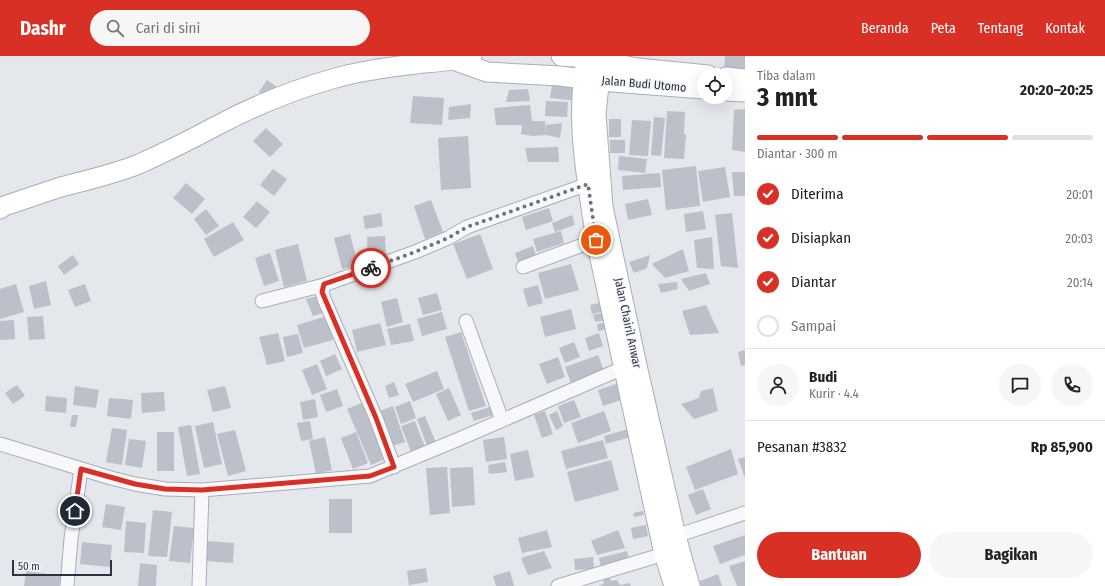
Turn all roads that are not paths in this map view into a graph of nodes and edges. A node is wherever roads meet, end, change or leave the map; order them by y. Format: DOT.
graph roads {
  1 [pos="561,56"];
  2 [pos="464,58"];
  3 [pos="594,58"];
  4 [pos="697,74"];
  5 [pos="733,78"];
  6 [pos="591,79"];
  7 [pos="745,79"];
  8 [pos="697,88"];
  9 [pos="733,91"];
  10 [pos="745,92"];
  11 [pos="588,184"];
  12 [pos="0,208"];
  13 [pos="596,240"];
  14 [pos="523,268"];
  15 [pos="324,284"];
  16 [pos="262,301"];
  17 [pos="466,321"];
  18 [pos="623,368"];
  19 [pos="502,420"];
  20 [pos="1,440"];
  21 [pos="647,444"];
  22 [pos="394,467"];
  23 [pos="81,469"];
  24 [pos="202,490"];
  25 [pos="745,513"];
  26 [pos="676,536"];
  27 [pos="664,554"];
  28 [pos="67,586"];
  29 [pos="199,586"];
  30 [pos="558,586"];
  31 [pos="674,586"];
  32 [pos="690,586"];
  1 -- 3 [label="main road, Jalan Budi Utomo"];
  2 -- 6 [label="main road, Jalan Budi Utomo"];
  2 -- 12 [label="main road"];
  3 -- 4 [label="main road, Jalan Budi Utomo"];
  3 -- 6 [label="main road, Jalan Chairil Anwar"];
  5 -- 7 [label="main road"];
  6 -- 8 [label="main road, Jalan Budi Utomo"];
  6 -- 11 [label="main road, Jalan Chairil Anwar"];
  6 -- 21 [label="main road, Jalan Chairil Anwar"];
  9 -- 10 [label="main road"];
  11 -- 13 [label="main road, Jalan Chairil Anwar"];
  11 -- 15 [label="street"];
  13 -- 14 [label="street"];
  13 -- 18 [label="main road, Jalan Chairil Anwar"];
  15 -- 16 [label="street"];
  15 -- 22 [label="street"];
  17 -- 19 [label="street"];
  18 -- 19 [label="street"];
  18 -- 21 [label="main road, Jalan Chairil Anwar"];
  19 -- 22 [label="street"];
  20 -- 23 [label="street"];
  21 -- 26 [label="main road, Jalan Chairil Anwar"];
  21 -- 27 [label="main road, Jalan Chairil Anwar"];
  22 -- 24 [label="street"];
  23 -- 24 [label="street"];
  23 -- 28 [label="street"];
  24 -- 29 [label="street"];
  25 -- 26 [label="street"];
  26 -- 32 [label="main road, Jalan Chairil Anwar"];
  27 -- 30 [label="street"];
  27 -- 31 [label="main road, Jalan Chairil Anwar"];
}
